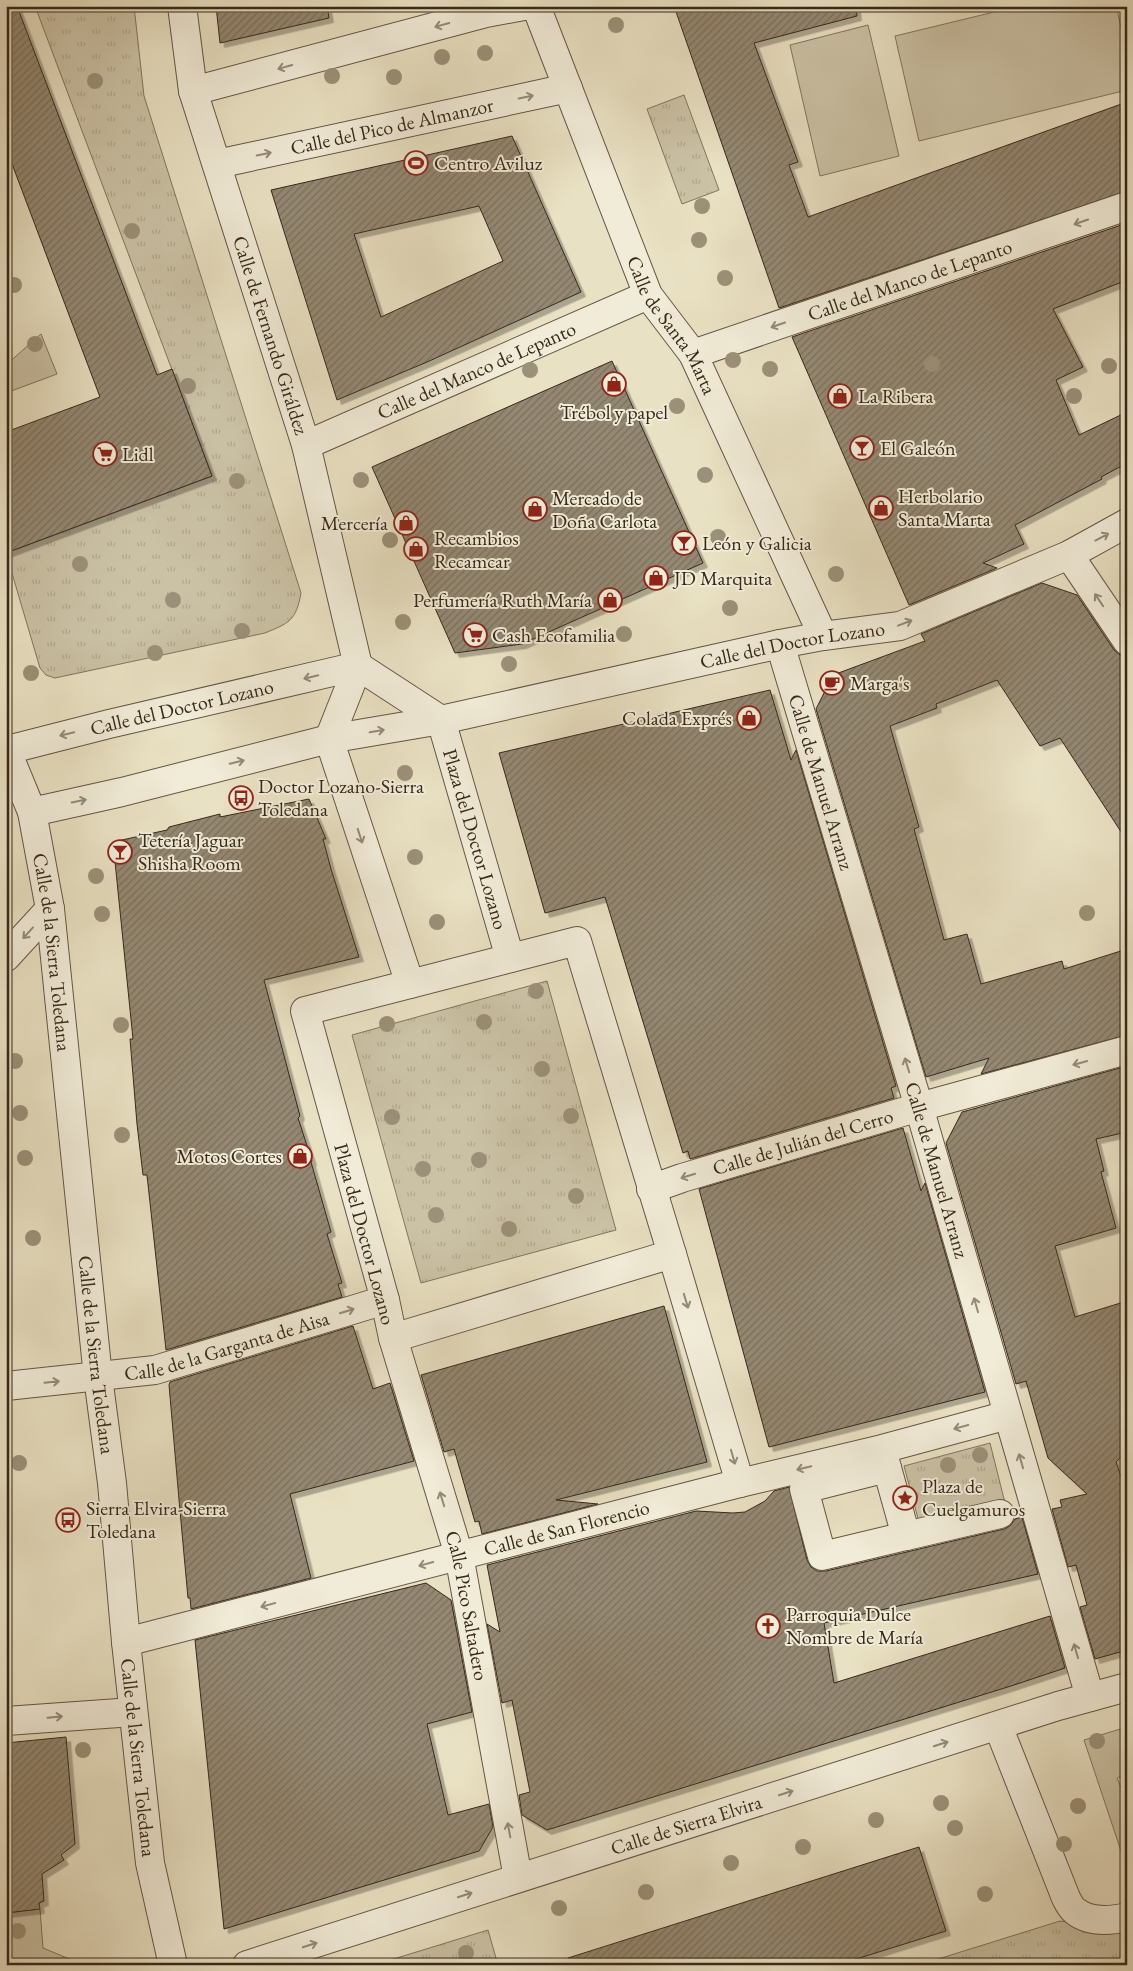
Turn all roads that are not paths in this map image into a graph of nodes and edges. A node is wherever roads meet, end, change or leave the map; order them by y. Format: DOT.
graph roads {
  1 [pos="182,6"];
  2 [pos="524,6"];
  3 [pos="536,6"];
  4 [pos="568,88"];
  5 [pos="193,91"];
  6 [pos="217,164"];
  7 [pos="1127,206"];
  8 [pos="648,295"];
  9 [pos="693,354"];
  10 [pos="306,445"];
  11 [pos="1127,523"];
  12 [pos="1069,555"];
  13 [pos="823,636"];
  14 [pos="1127,640"];
  15 [pos="780,644"];
  16 [pos="358,666"];
  17 [pos="441,720"];
  18 [pos="329,739"];
  19 [pos="7,749"];
  20 [pos="6,799"];
  21 [pos="32,812"];
  22 [pos="50,909"];
  23 [pos="6,957"];
  24 [pos="510,958"];
  25 [pos="410,984"];
  26 [pos="1127,1050"];
  27 [pos="919,1107"];
  28 [pos="652,1188"];
  29 [pos="672,1254"];
  30 [pos="385,1300"];
  31 [pos="393,1338"];
  32 [pos="98,1377"];
  33 [pos="6,1386"];
  34 [pos="1008,1414"];
  35 [pos="884,1459"];
  36 [pos="740,1483"];
  37 [pos="1000,1514"];
  38 [pos="906,1536"];
  39 [pos="459,1555"];
  40 [pos="126,1642"];
  41 [pos="1127,1687"];
  42 [pos="1090,1697"];
  43 [pos="133,1712"];
  44 [pos="6,1721"];
  45 [pos="998,1726"];
  46 [pos="518,1878"];
  47 [pos="1127,1917"];
  48 [pos="173,1965"];
  49 [pos="247,1965"];
  1 -- 5 [label="street, Calle de Fernando Giráldez"];
  2 -- 5 [label="street, one-way"];
  3 -- 4 [label="street, Calle de Santa Marta"];
  6 -- 4 [label="street, Calle del Pico de Almanzor, one-way"];
  4 -- 8 [label="street, Calle de Santa Marta"];
  5 -- 6 [label="street, Calle de Fernando Giráldez"];
  6 -- 10 [label="street, Calle de Fernando Giráldez"];
  7 -- 9 [label="street, Calle del Manco de Lepanto, one-way"];
  8 -- 9 [label="street, Calle de Santa Marta"];
  8 -- 10 [label="street, Calle del Manco de Lepanto"];
  9 -- 13 [label="street, Calle de Santa Marta"];
  10 -- 16 [label="street, Calle de Fernando Giráldez"];
  12 -- 11 [label="street, Calle del Doctor Lozano, one-way"];
  13 -- 12 [label="street, Calle del Doctor Lozano, one-way"];
  14 -- 12 [label="street, one-way"];
  13 -- 15 [label="street, Calle del Doctor Lozano"];
  15 -- 17 [label="street, Calle del Doctor Lozano"];
  27 -- 15 [label="street, Calle de Manuel Arranz, one-way"];
  16 -- 17 [label="street"];
  16 -- 18 [label="street"];
  16 -- 19 [label="street, Calle del Doctor Lozano, one-way"];
  18 -- 17 [label="street, Calle del Doctor Lozano, one-way"];
  17 -- 24 [label="street, Plaza del Doctor Lozano"];
  21 -- 18 [label="street, Calle del Doctor Lozano, one-way"];
  18 -- 25 [label="street, one-way"];
  19 -- 21 [label="street, Calle de la Sierra Toledana"];
  20 -- 21 [label="street"];
  21 -- 22 [label="street, Calle de la Sierra Toledana"];
  22 -- 23 [label="street, one-way"];
  22 -- 32 [label="street, Calle de la Sierra Toledana"];
  24 -- 25 [label="street, Plaza del Doctor Lozano"];
  24 -- 28 [label="street, Plaza del Doctor Lozano"];
  25 -- 30 [label="street, Plaza del Doctor Lozano"];
  26 -- 27 [label="street, Calle de Julián del Cerro, one-way"];
  27 -- 28 [label="street, Calle de Julián del Cerro, one-way"];
  34 -- 27 [label="street, Calle de Manuel Arranz, one-way"];
  28 -- 29 [label="street, Plaza del Doctor Lozano"];
  29 -- 31 [label="street, Plaza del Doctor Lozano"];
  29 -- 36 [label="street, Plaza del Doctor Lozano, one-way"];
  30 -- 31 [label="street, Plaza del Doctor Lozano"];
  32 -- 30 [label="street, Calle de la Garganta de Aisa, one-way"];
  39 -- 31 [label="street, Calle Pico Saltadero, one-way"];
  33 -- 32 [label="street, Calle de la Garganta de Aisa, one-way"];
  32 -- 40 [label="street, Calle de la Sierra Toledana"];
  34 -- 35 [label="street, Calle de San Florencio, one-way"];
  42 -- 34 [label="street, Calle de Manuel Arranz, one-way"];
  35 -- 36 [label="street, Calle de San Florencio, one-way"];
  35 -- 38 [label="street"];
  35 -- 38 [label="street"];
  36 -- 39 [label="street, Calle de San Florencio"];
  37 -- 38 [label="street"];
  39 -- 40 [label="street, Calle de San Florencio, one-way"];
  46 -- 39 [label="street, Calle Pico Saltadero, one-way"];
  40 -- 43 [label="street, Calle de la Sierra Toledana"];
  41 -- 42 [label="street, Calle de Sierra Elvira"];
  42 -- 45 [label="street, Calle de Sierra Elvira"];
  44 -- 43 [label="street, one-way"];
  43 -- 48 [label="street, Calle de la Sierra Toledana"];
  46 -- 45 [label="street, Calle de Sierra Elvira, one-way"];
  45 -- 47 [label="street"];
  49 -- 46 [label="street, Calle de Sierra Elvira, one-way"];
}
